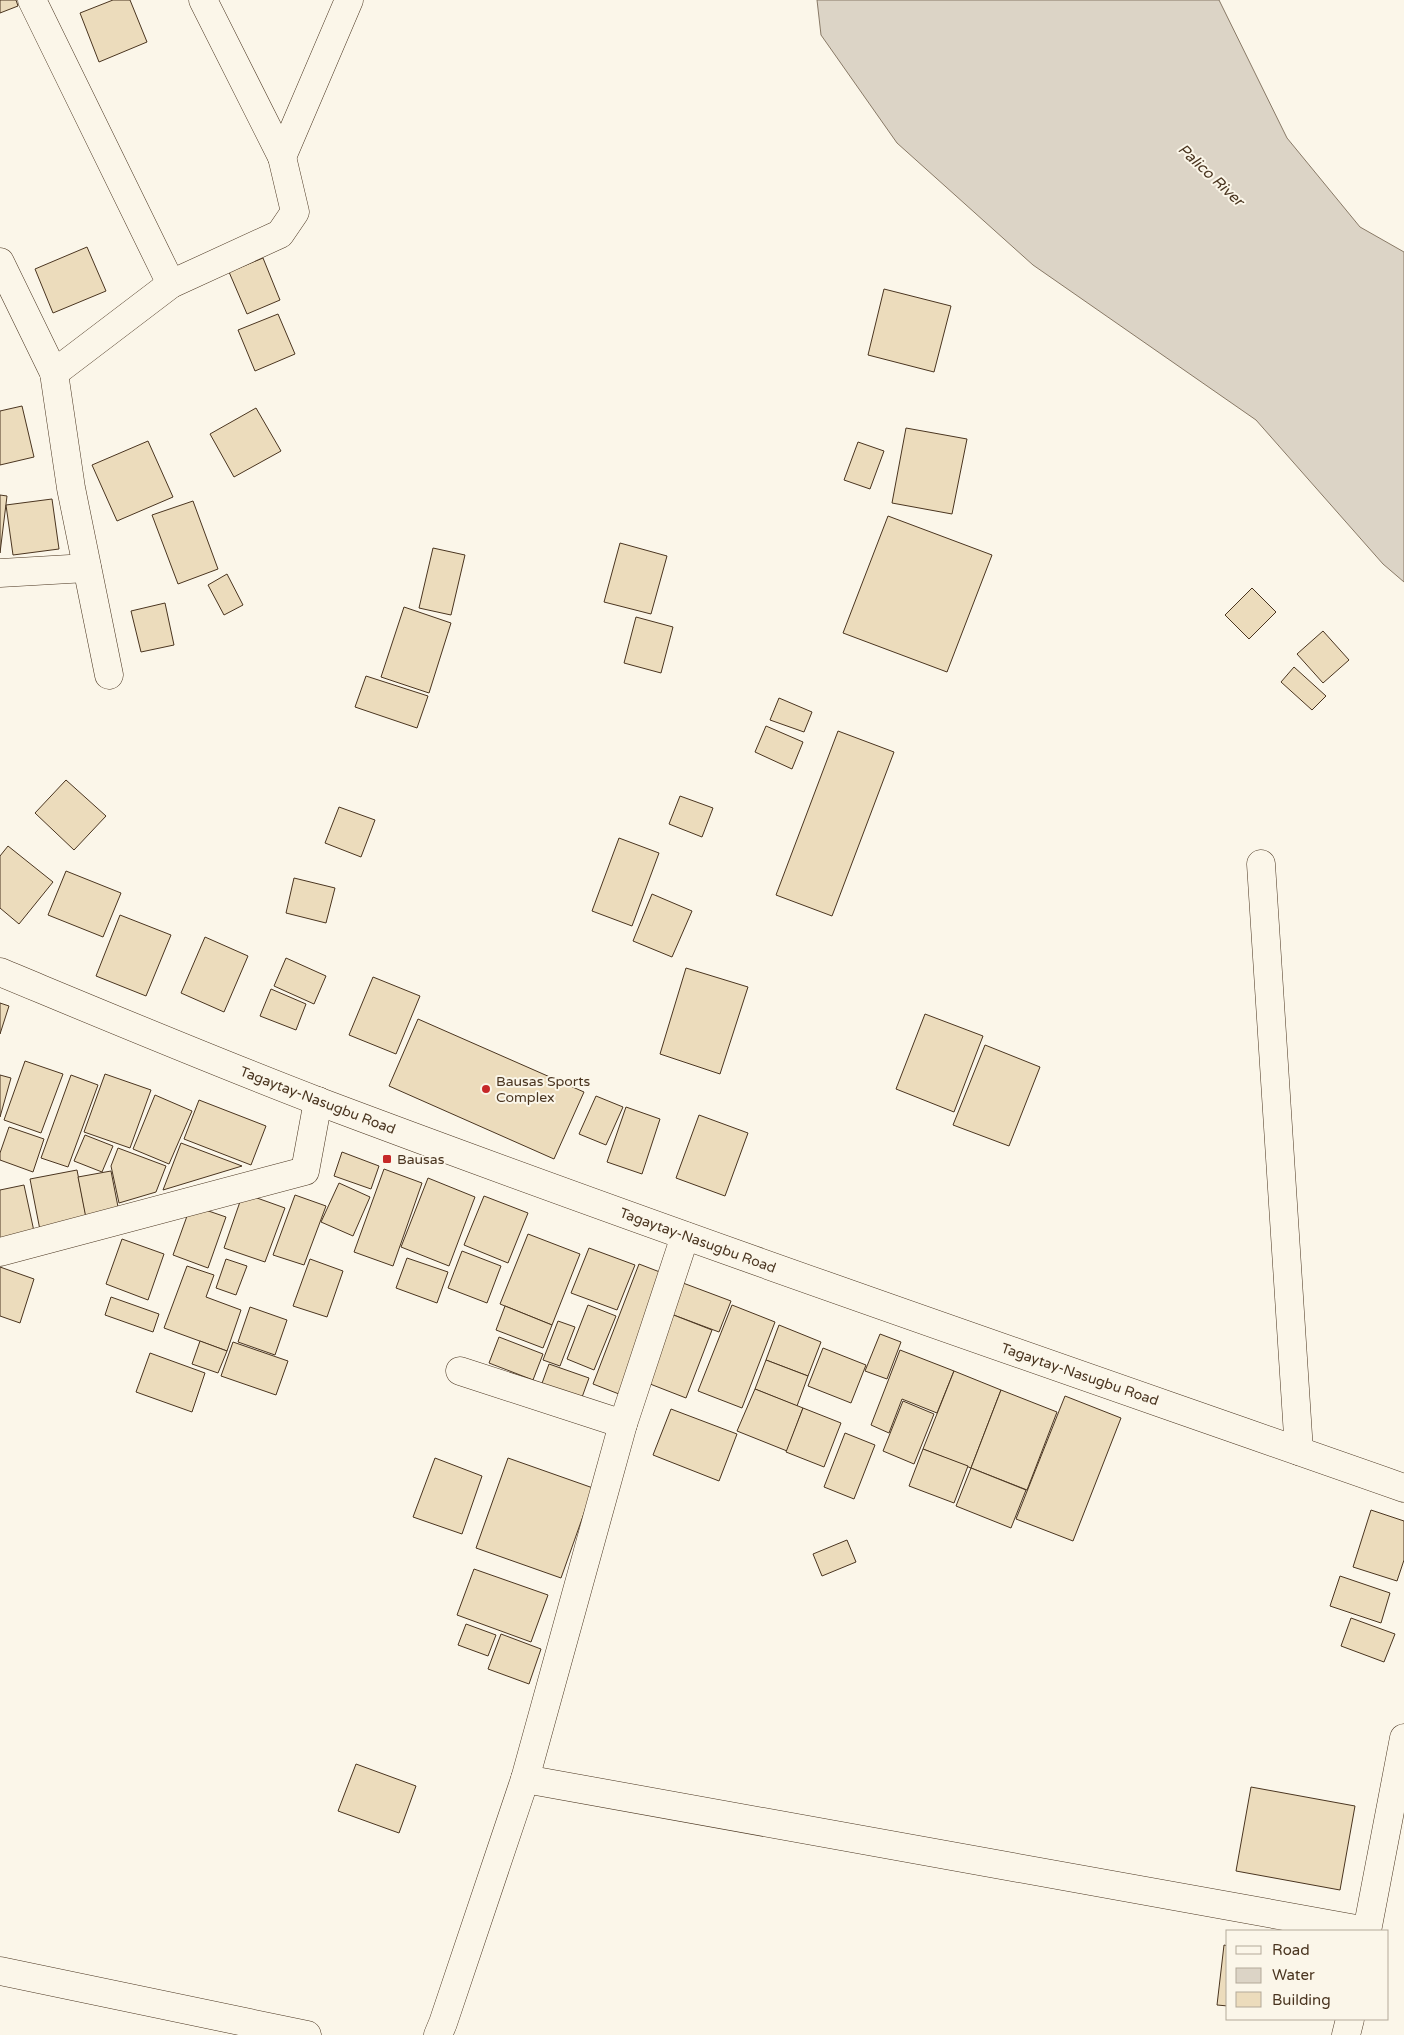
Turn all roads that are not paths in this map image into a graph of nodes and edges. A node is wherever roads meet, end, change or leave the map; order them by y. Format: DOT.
graph roads {
  1 [pos="32,0"];
  2 [pos="203,0"];
  3 [pos="349,0"];
  4 [pos="282,157"];
  5 [pos="0,262"];
  6 [pos="171,284"];
  7 [pos="54,373"];
  8 [pos="87,568"];
  9 [pos="0,573"];
  10 [pos="109,675"];
  11 [pos="1261,864"];
  12 [pos="0,972"];
  13 [pos="318,1101"];
  14 [pos="685,1236"];
  15 [pos="0,1252"];
  16 [pos="460,1370"];
  17 [pos="623,1424"];
  18 [pos="1299,1451"];
  19 [pos="1404,1488"];
  20 [pos="1404,1738"];
  21 [pos="525,1779"];
  22 [pos="1360,1930"];
  23 [pos="1366,1930"];
  24 [pos="0,1971"];
  25 [pos="1350,2020"];
  26 [pos="306,2035"];
  27 [pos="438,2035"];
  28 [pos="1346,2035"];
  1 -- 6 [label="street"];
  2 -- 4 [label="street"];
  3 -- 4 [label="street"];
  4 -- 6 [label="street"];
  5 -- 7 [label="street"];
  6 -- 7 [label="street"];
  7 -- 8 [label="street"];
  8 -- 9 [label="street"];
  8 -- 10 [label="street"];
  11 -- 18 [label="street"];
  12 -- 13 [label="street, Tagaytay-Nasugbu Road"];
  13 -- 14 [label="street, Tagaytay-Nasugbu Road"];
  13 -- 15 [label="street"];
  14 -- 17 [label="street"];
  14 -- 18 [label="street, Tagaytay-Nasugbu Road"];
  16 -- 17 [label="street"];
  17 -- 21 [label="street"];
  18 -- 19 [label="street, Tagaytay-Nasugbu Road"];
  20 -- 23 [label="street"];
  21 -- 22 [label="street"];
  21 -- 27 [label="street"];
  24 -- 26 [label="street"];
  25 -- 28 [label="street"];
}
